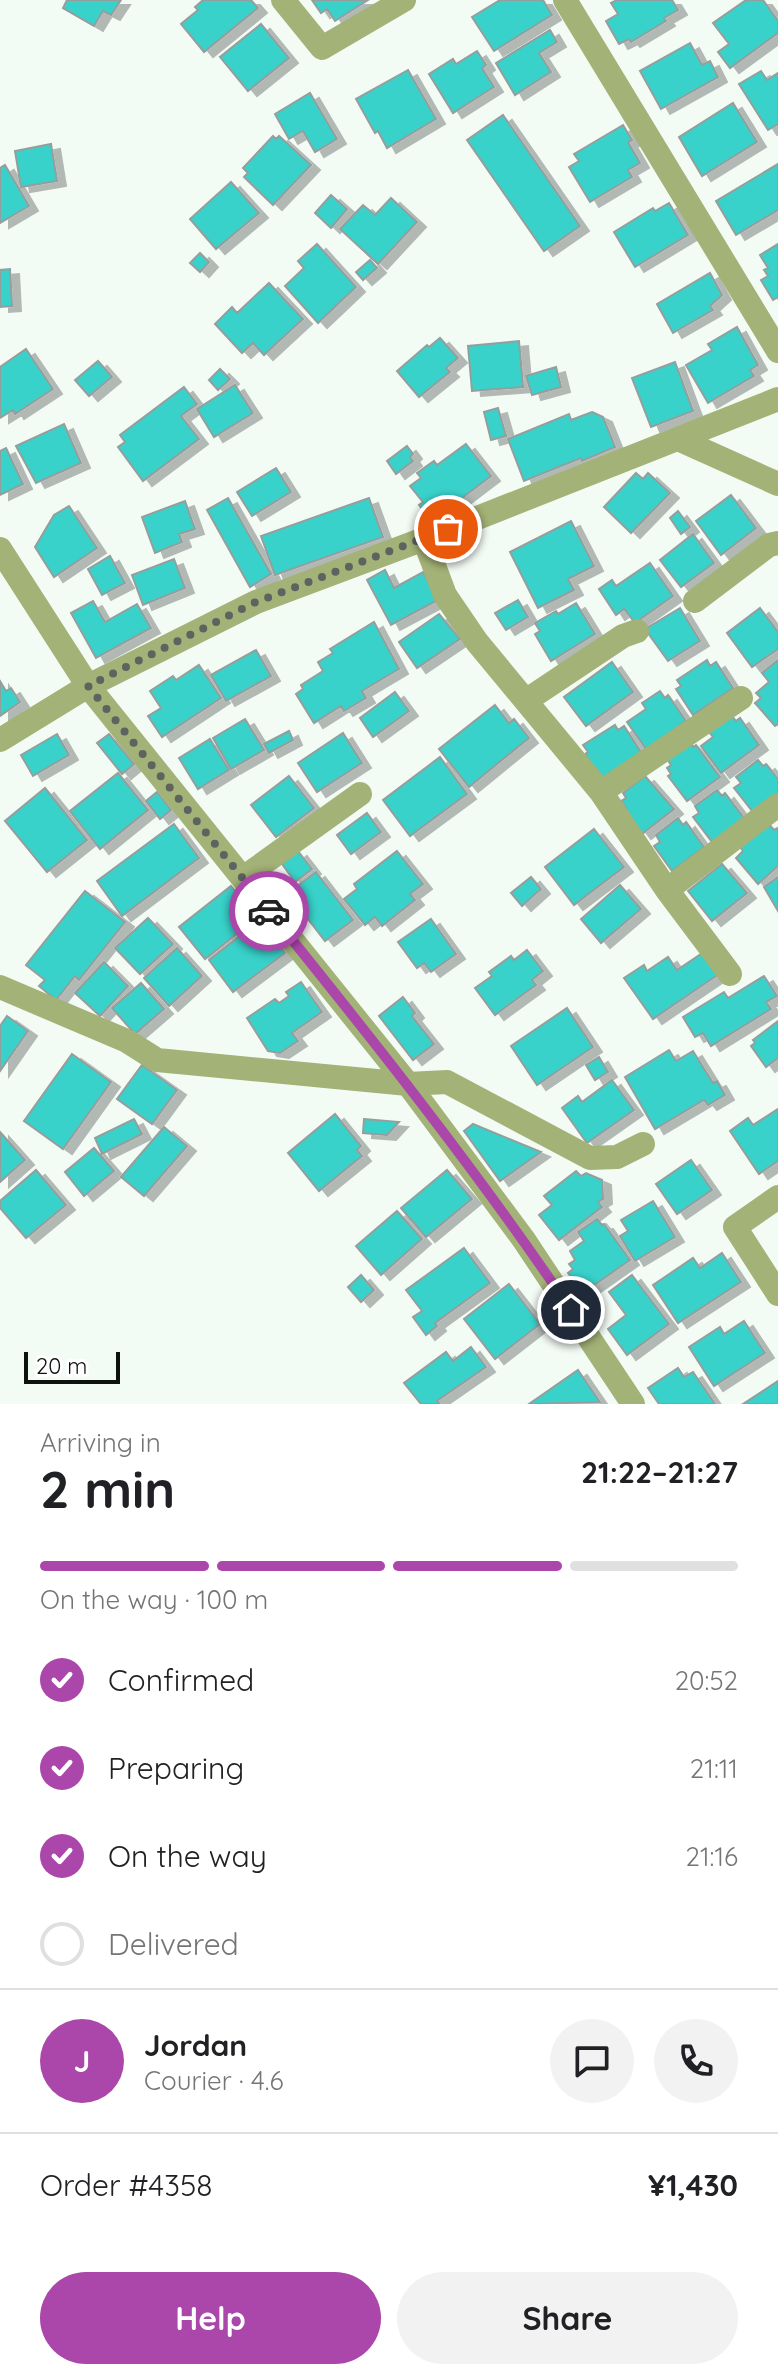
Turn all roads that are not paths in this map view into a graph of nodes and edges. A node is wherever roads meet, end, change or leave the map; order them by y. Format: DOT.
graph roads {
  1 [pos="283,0"];
  2 [pos="404,0"];
  3 [pos="565,0"];
  4 [pos="778,351"];
  5 [pos="778,399"];
  6 [pos="678,439"];
  7 [pos="778,484"];
  8 [pos="424,539"];
  9 [pos="778,543"];
  10 [pos="0,549"];
  11 [pos="695,601"];
  12 [pos="637,631"];
  13 [pos="88,686"];
  14 [pos="741,698"];
  15 [pos="527,700"];
  16 [pos="0,740"];
  17 [pos="601,792"];
  18 [pos="360,794"];
  19 [pos="778,805"];
  20 [pos="243,878"];
  21 [pos="667,890"];
  22 [pos="730,974"];
  23 [pos="0,987"];
  24 [pos="408,1084"];
  25 [pos="643,1144"];
  26 [pos="778,1197"];
  27 [pos="778,1294"];
  28 [pos="633,1404"];
  1 -- 2 [label="street"];
  3 -- 4 [label="street"];
  5 -- 6 [label="street"];
  6 -- 7 [label="street"];
  6 -- 8 [label="street"];
  8 -- 13 [label="street"];
  8 -- 15 [label="street"];
  9 -- 11 [label="street"];
  10 -- 13 [label="street"];
  12 -- 15 [label="street"];
  13 -- 16 [label="street"];
  13 -- 20 [label="street"];
  14 -- 17 [label="street"];
  15 -- 17 [label="street"];
  17 -- 21 [label="street"];
  18 -- 20 [label="street"];
  19 -- 21 [label="street"];
  20 -- 24 [label="street"];
  21 -- 22 [label="street"];
  23 -- 24 [label="street"];
  24 -- 25 [label="street"];
  24 -- 28 [label="street"];
  26 -- 27 [label="street"];
}
